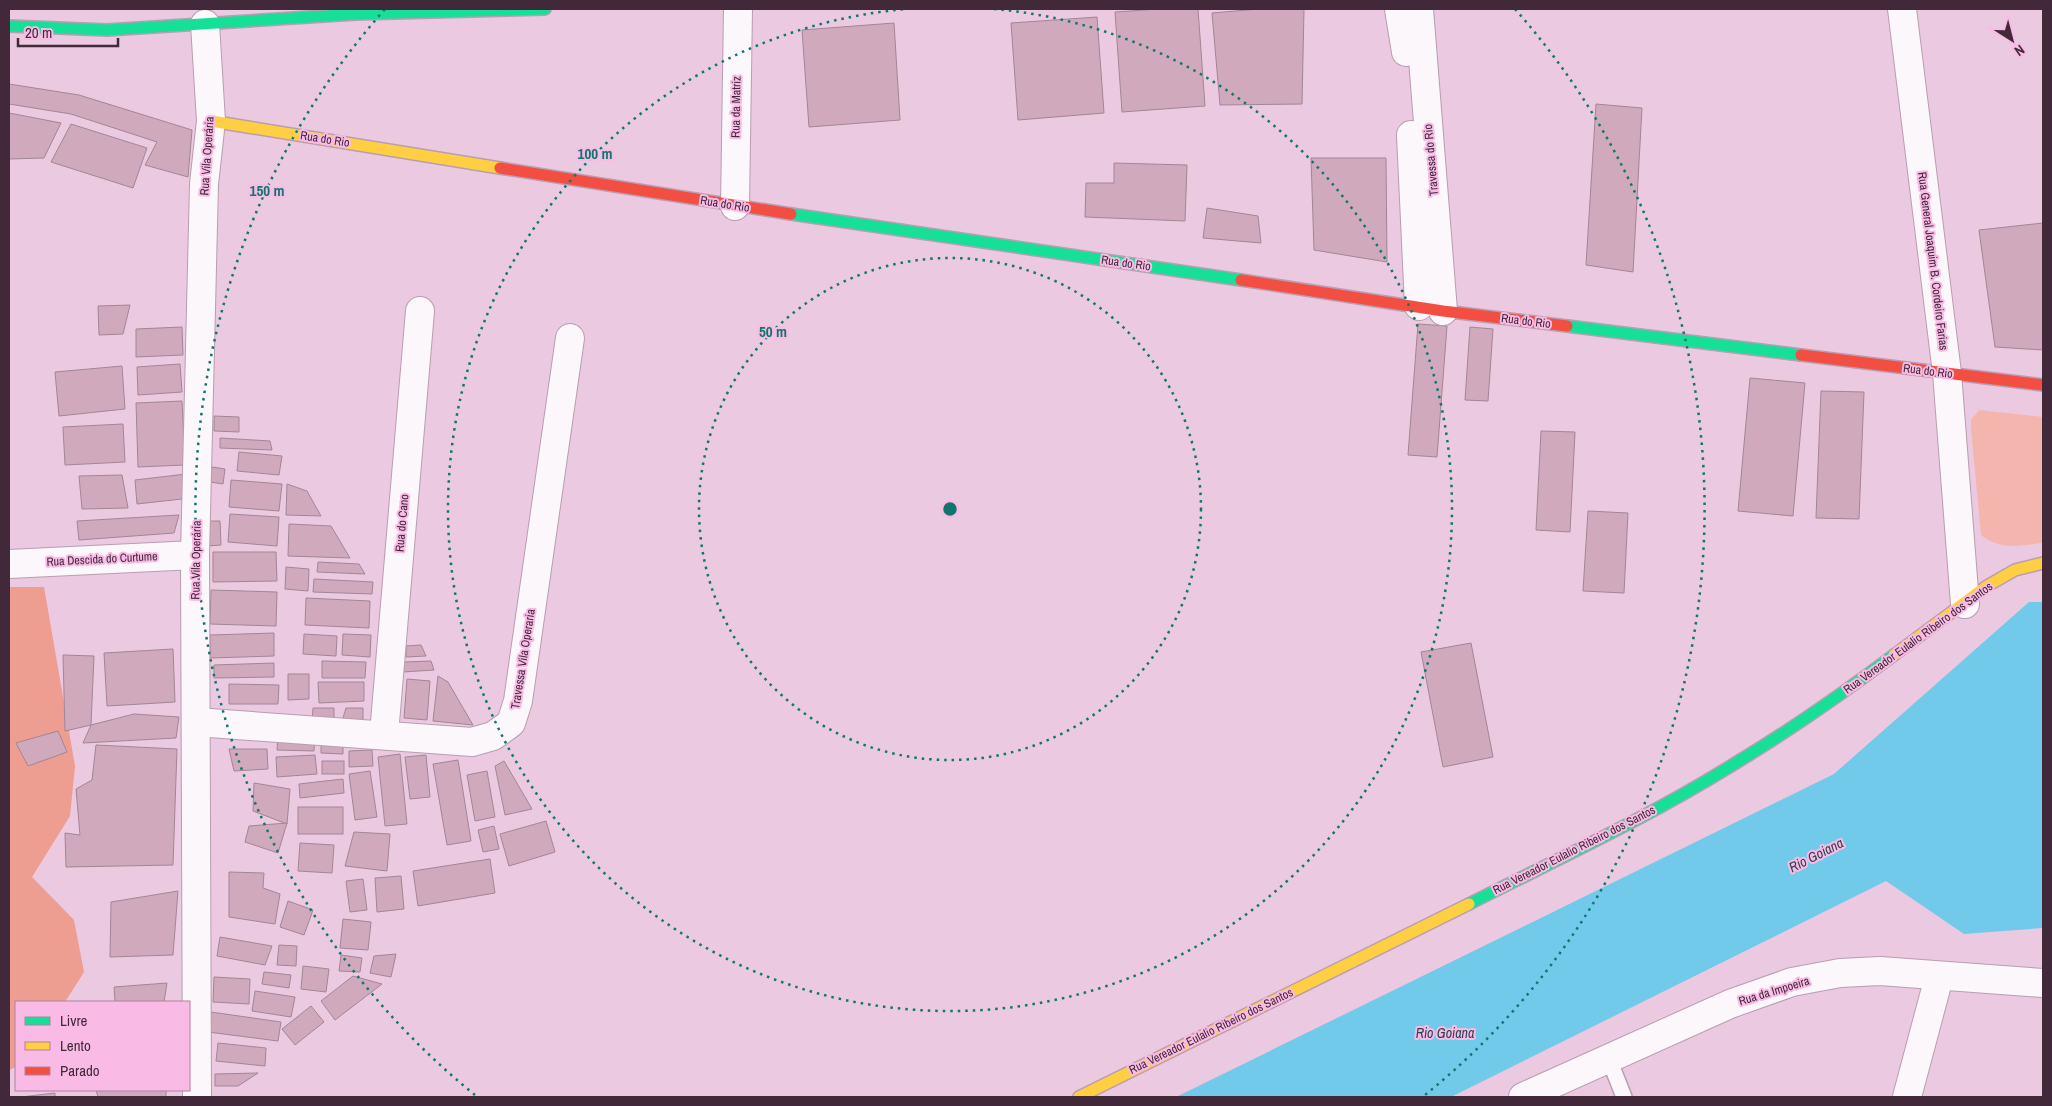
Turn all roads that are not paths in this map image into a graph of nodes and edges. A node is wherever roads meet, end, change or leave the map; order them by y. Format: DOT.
graph roads {
  1 [pos="545,9"];
  2 [pos="738,9"];
  3 [pos="1399,9"];
  4 [pos="1419,9"];
  5 [pos="1902,9"];
  6 [pos="356,11"];
  7 [pos="205,24"];
  8 [pos="9,26"];
  9 [pos="211,121"];
  10 [pos="735,206"];
  11 [pos="1431,308"];
  12 [pos="420,311"];
  13 [pos="570,338"];
  14 [pos="1947,373"];
  15 [pos="2043,385"];
  16 [pos="195,555"];
  17 [pos="2043,563"];
  18 [pos="9,564"];
  19 [pos="1965,604"];
  20 [pos="196,722"];
  21 [pos="384,734"];
  22 [pos="1939,976"];
  23 [pos="2043,983"];
  24 [pos="1609,1059"];
  25 [pos="197,1097"];
  26 [pos="1078,1097"];
  27 [pos="1523,1097"];
  28 [pos="1624,1097"];
  29 [pos="1908,1097"];
  1 -- 6 [label="street"];
  2 -- 10 [label="street, Rua da Matriz"];
  3 -- 11 [label="street, Travessa do Rio"];
  4 -- 11 [label="street, Travessa do Rio"];
  5 -- 14 [label="street, Rua General Joaquim B. Cordeiro Farias"];
  6 -- 7 [label="street"];
  7 -- 8 [label="street"];
  7 -- 9 [label="street, Rua Vila Operária"];
  9 -- 10 [label="street, Rua do Rio"];
  9 -- 16 [label="street, Rua Vila Operária"];
  10 -- 11 [label="street, Rua do Rio"];
  11 -- 14 [label="street, Rua do Rio"];
  12 -- 21 [label="street, Rua do Cano"];
  13 -- 21 [label="street, Travessa Vila Operaria"];
  14 -- 15 [label="street, Rua do Rio"];
  14 -- 19 [label="street, Rua General Joaquim B. Cordeiro Farias"];
  16 -- 18 [label="street, Rua Descida do Curtume"];
  16 -- 20 [label="street, Rua Vila Operária"];
  17 -- 19 [label="street, Rua Vereador Eulalio Ribeiro dos Santos"];
  19 -- 26 [label="street, Rua Vereador Eulalio Ribeiro dos Santos"];
  20 -- 21 [label="street, Travessa Vila Operaria"];
  20 -- 25 [label="street, Rua Vila Operária"];
  22 -- 23 [label="street, Rua da Impoeira"];
  22 -- 24 [label="street, Rua da Impoeira"];
  22 -- 29 [label="street"];
  24 -- 27 [label="street, Rua da Impoeira"];
  24 -- 28 [label="lane"];
}
